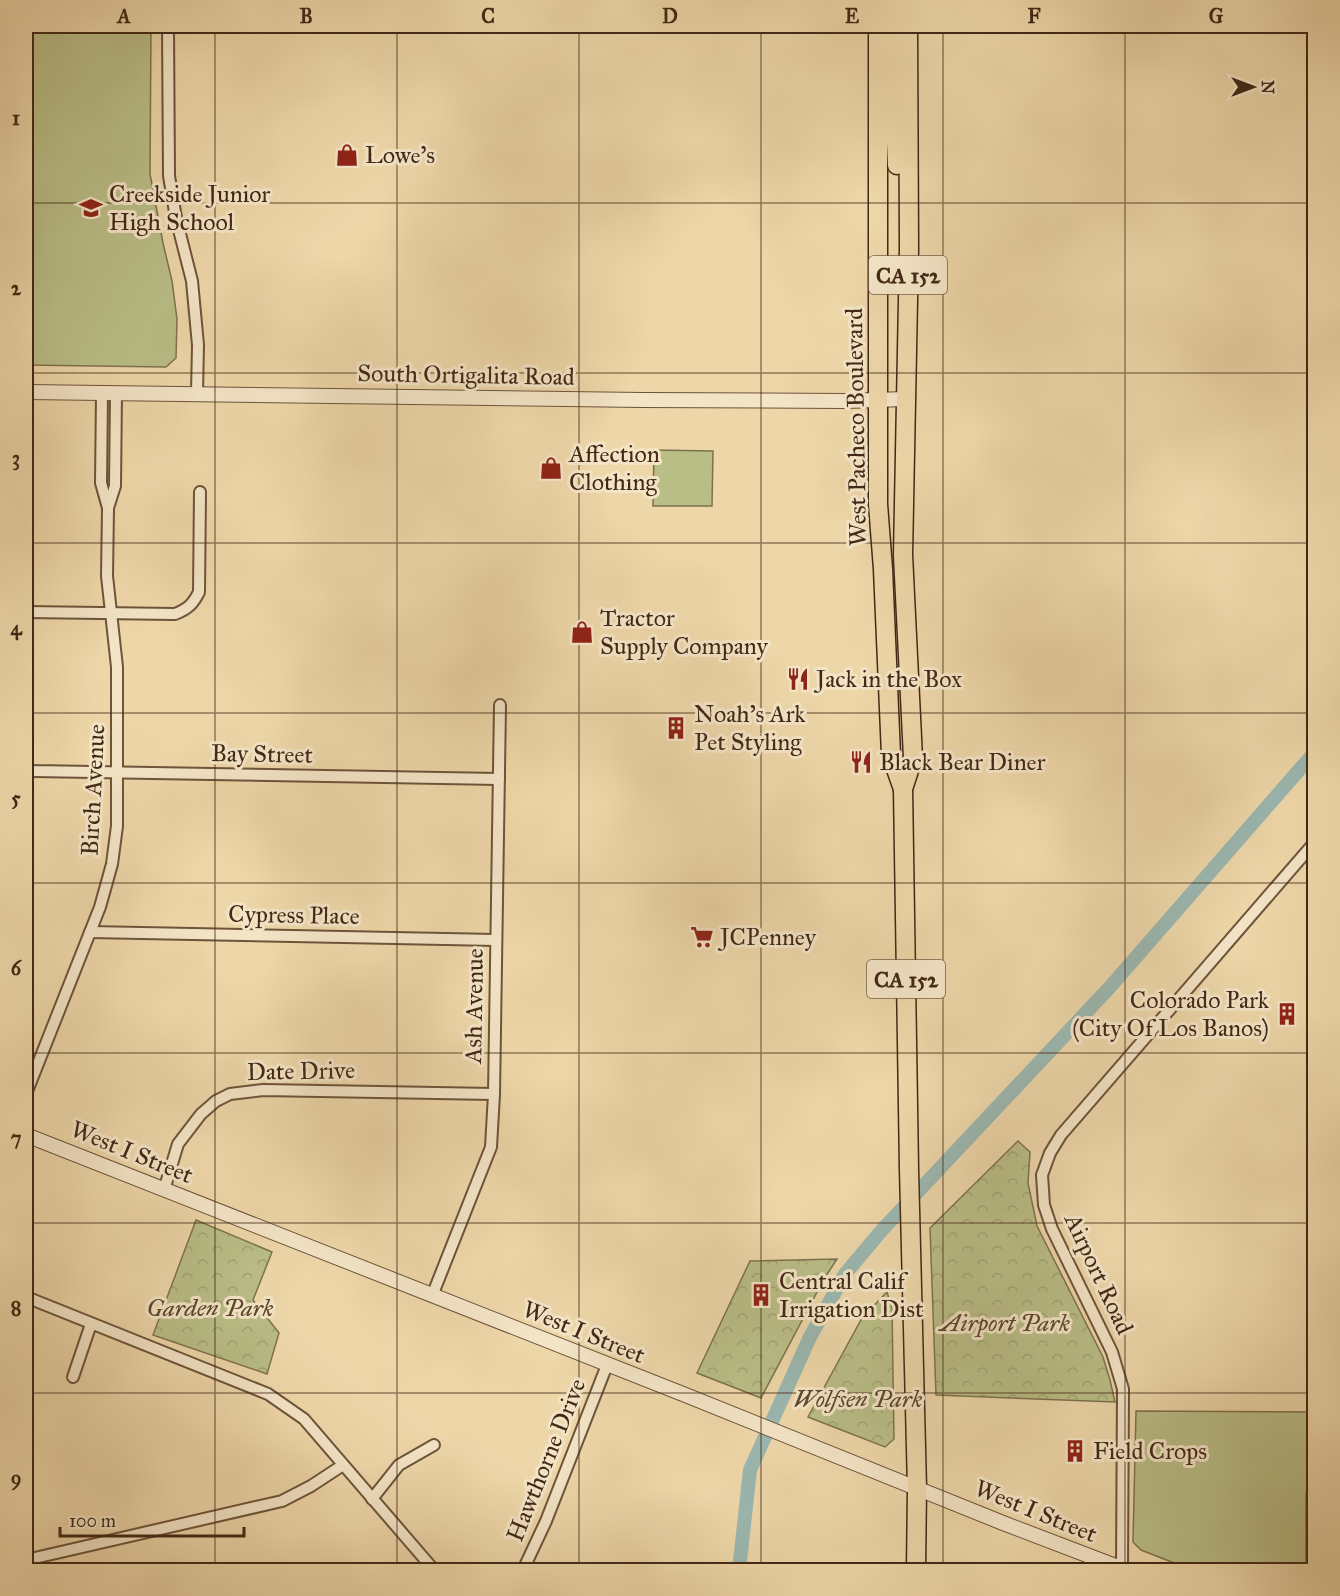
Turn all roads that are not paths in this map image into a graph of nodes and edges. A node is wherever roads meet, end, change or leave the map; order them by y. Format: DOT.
graph roads {
  1 [pos="168,26"];
  2 [pos="879,26"];
  3 [pos="891,26"];
  4 [pos="908,26"];
  5 [pos="908,177"];
  6 [pos="26,392"];
  7 [pos="102,393"];
  8 [pos="116,393"];
  9 [pos="197,393"];
  10 [pos="905,399"];
  11 [pos="878,400"];
  12 [pos="200,492"];
  13 [pos="108,508"];
  14 [pos="26,612"];
  15 [pos="111,614"];
  16 [pos="500,705"];
  17 [pos="26,769"];
  18 [pos="117,772"];
  19 [pos="499,779"];
  20 [pos="903,789"];
  21 [pos="1314,843"];
  22 [pos="90,932"];
  23 [pos="496,940"];
  24 [pos="26,1094"];
  25 [pos="494,1094"];
  26 [pos="26,1135"];
  27 [pos="164,1190"];
  28 [pos="432,1296"];
  29 [pos="26,1297"];
  30 [pos="91,1324"];
  31 [pos="607,1365"];
  32 [pos="73,1377"];
  33 [pos="434,1445"];
  34 [pos="343,1465"];
  35 [pos="918,1488"];
  36 [pos="372,1499"];
  37 [pos="26,1560"];
  38 [pos="434,1570"];
  39 [pos="521,1570"];
  40 [pos="916,1570"];
  41 [pos="1124,1570"];
  1 -- 9 [label="street"];
  2 -- 11 [label="highway, West Pacheco Boulevard / CA 152"];
  3 -- 5 [label="highway"];
  4 -- 5 [label="highway, West Pacheco Boulevard / CA 152"];
  5 -- 10 [label="highway, West Pacheco Boulevard / CA 152"];
  6 -- 7 [label="street, South Ortigalita Road"];
  7 -- 8 [label="street, South Ortigalita Road"];
  7 -- 13 [label="street, Birch Avenue"];
  8 -- 9 [label="street, South Ortigalita Road"];
  8 -- 13 [label="street, Birch Avenue"];
  9 -- 11 [label="street, South Ortigalita Road"];
  10 -- 11 [label="street, South Ortigalita Road"];
  10 -- 20 [label="highway, West Pacheco Boulevard / CA 152"];
  11 -- 20 [label="highway, West Pacheco Boulevard / CA 152"];
  12 -- 15 [label="street"];
  13 -- 15 [label="street, Birch Avenue"];
  14 -- 15 [label="street"];
  15 -- 18 [label="street, Birch Avenue"];
  16 -- 19 [label="street, Ash Avenue"];
  17 -- 18 [label="street, Bay Street"];
  18 -- 19 [label="street, Bay Street"];
  18 -- 22 [label="street, Birch Avenue"];
  19 -- 23 [label="street, Ash Avenue"];
  20 -- 35 [label="highway, West Pacheco Boulevard / CA 152"];
  21 -- 41 [label="street, Airport Road"];
  22 -- 23 [label="street, Cypress Place"];
  22 -- 24 [label="street, Birch Avenue"];
  23 -- 25 [label="street, Ash Avenue"];
  25 -- 27 [label="street, Date Drive"];
  25 -- 28 [label="street, Ash Avenue"];
  26 -- 27 [label="street, West I Street"];
  27 -- 28 [label="street, West I Street"];
  28 -- 31 [label="street, West I Street"];
  29 -- 30 [label="street"];
  30 -- 32 [label="street"];
  30 -- 34 [label="street"];
  31 -- 35 [label="street, West I Street"];
  31 -- 39 [label="street, Hawthorne Drive"];
  33 -- 36 [label="street"];
  34 -- 36 [label="street"];
  34 -- 37 [label="street"];
  35 -- 40 [label="highway, West Pacheco Boulevard / CA 152"];
  35 -- 41 [label="street, West I Street"];
  36 -- 38 [label="street"];
}
